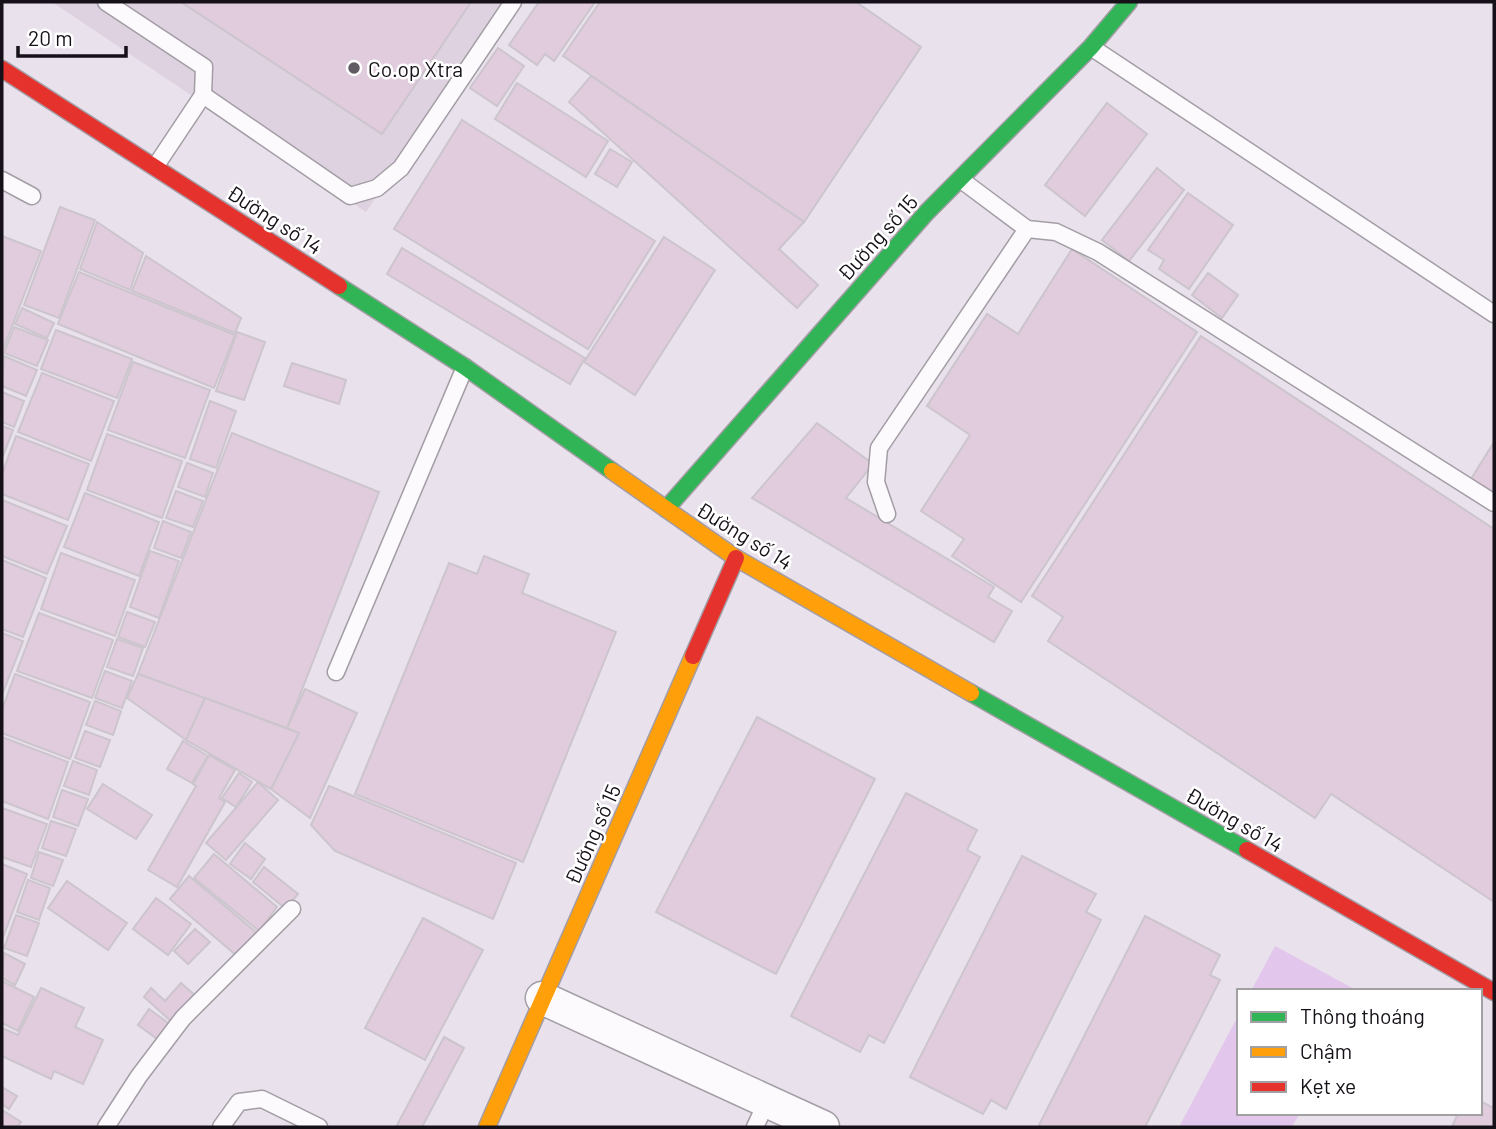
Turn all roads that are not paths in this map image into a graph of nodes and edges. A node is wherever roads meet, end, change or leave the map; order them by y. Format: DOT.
graph roads {
  1 [pos="106,2"];
  2 [pos="513,2"];
  3 [pos="1129,2"];
  4 [pos="1091,47"];
  5 [pos="2,69"];
  6 [pos="203,94"];
  7 [pos="155,167"];
  8 [pos="960,179"];
  9 [pos="2,180"];
  10 [pos="32,196"];
  11 [pos="1027,229"];
  12 [pos="1494,314"];
  13 [pos="465,367"];
  14 [pos="1494,503"];
  15 [pos="666,509"];
  16 [pos="887,514"];
  17 [pos="736,558"];
  18 [pos="337,672"];
  19 [pos="292,909"];
  20 [pos="1494,992"];
  21 [pos="542,998"];
  22 [pos="761,1114"];
  23 [pos="106,1127"];
  24 [pos="221,1127"];
  25 [pos="319,1127"];
  26 [pos="487,1127"];
  27 [pos="823,1127"];
  1 -- 6 [label="lane"];
  2 -- 6 [label="lane"];
  3 -- 4 [label="street, Đường số 15"];
  4 -- 8 [label="street, Đường số 15"];
  4 -- 12 [label="lane"];
  5 -- 7 [label="street, Đường số 14"];
  6 -- 7 [label="lane"];
  7 -- 13 [label="street, Đường số 14"];
  8 -- 11 [label="lane"];
  8 -- 15 [label="street, Đường số 15"];
  9 -- 10 [label="lane"];
  11 -- 14 [label="lane"];
  11 -- 16 [label="lane"];
  13 -- 15 [label="street, Đường số 14"];
  13 -- 18 [label="lane"];
  15 -- 17 [label="street, Đường số 14"];
  17 -- 20 [label="street, Đường số 14"];
  17 -- 21 [label="street, Đường số 15"];
  19 -- 23 [label="lane"];
  21 -- 22 [label="street"];
  21 -- 26 [label="street, Đường số 15"];
  22 -- 27 [label="street"];
  24 -- 25 [label="lane"];
}
